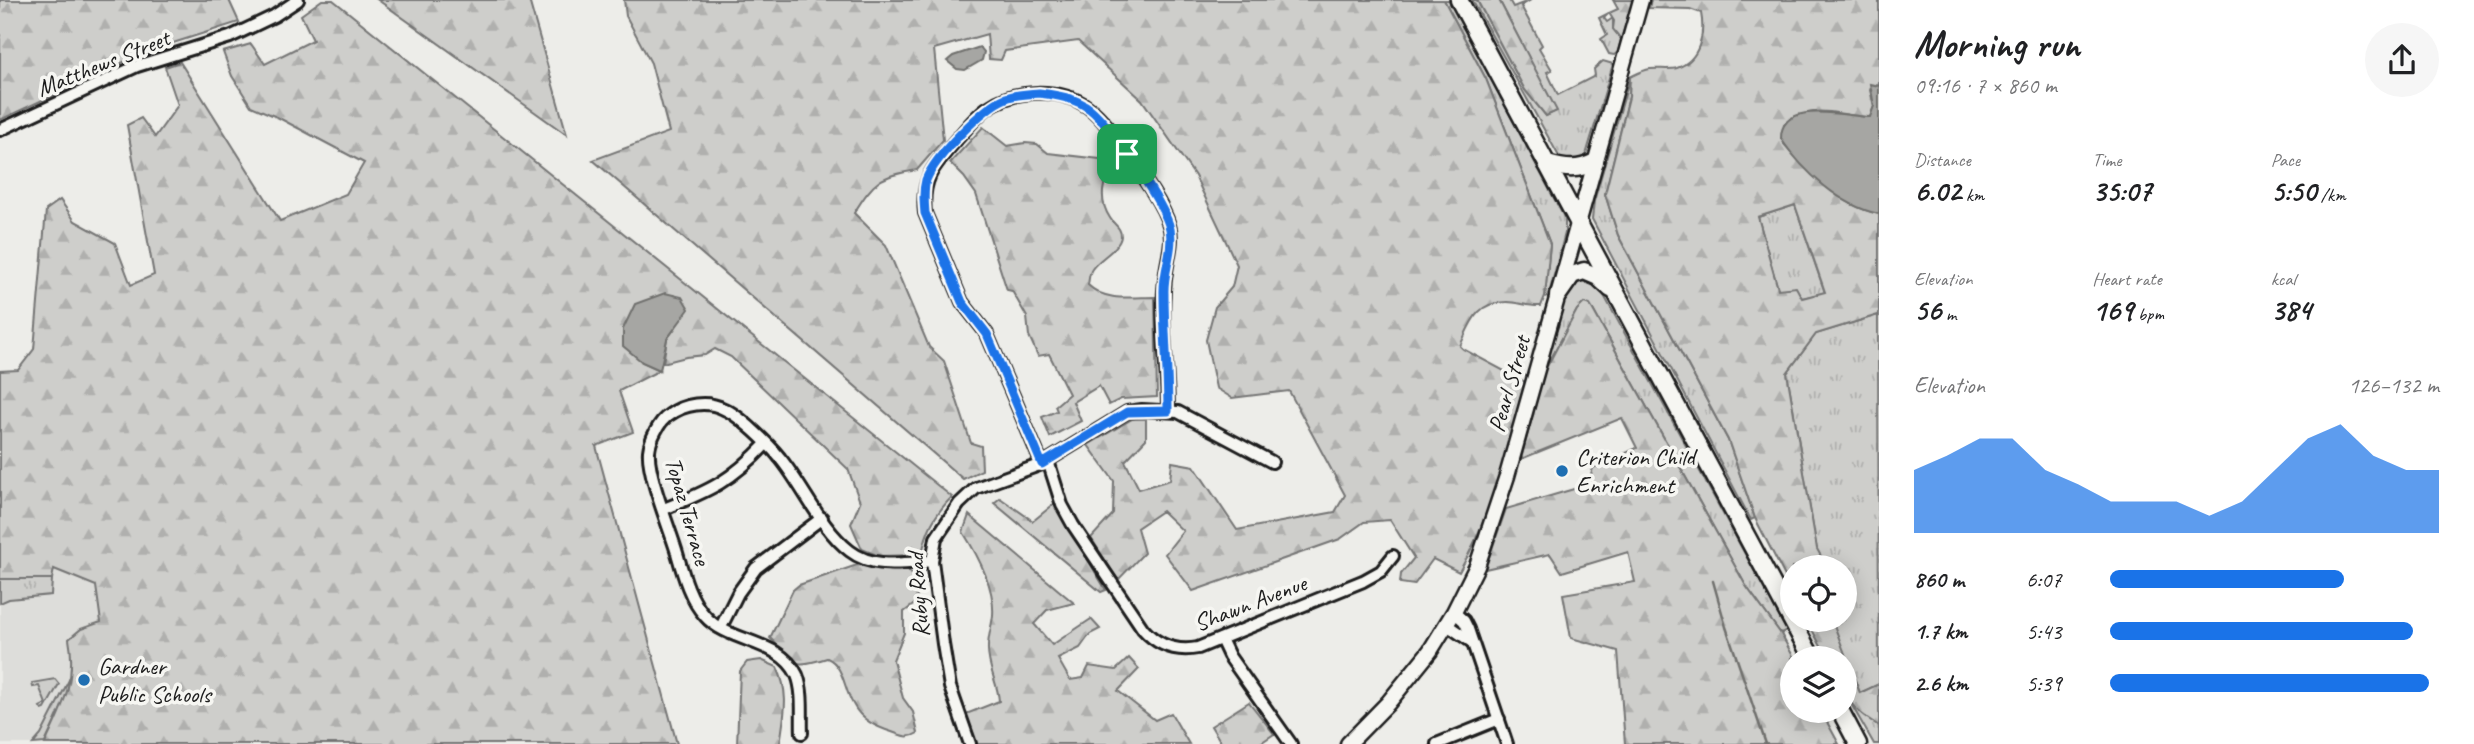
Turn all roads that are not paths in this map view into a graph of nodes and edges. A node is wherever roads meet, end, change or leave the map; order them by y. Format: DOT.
graph roads {
  1 [pos="298,0"];
  2 [pos="1459,0"];
  3 [pos="1641,0"];
  4 [pos="0,130"];
  5 [pos="1595,162"];
  6 [pos="1547,164"];
  7 [pos="1578,221"];
  8 [pos="1558,295"];
  9 [pos="1618,296"];
  10 [pos="1168,411"];
  11 [pos="766,444"];
  12 [pos="1272,462"];
  13 [pos="1045,463"];
  14 [pos="664,509"];
  15 [pos="822,518"];
  16 [pos="1393,556"];
  17 [pos="932,561"];
  18 [pos="1450,619"];
  19 [pos="721,627"];
  20 [pos="1221,639"];
  21 [pos="1806,646"];
  22 [pos="1499,719"];
  23 [pos="1847,723"];
  24 [pos="802,733"];
  25 [pos="970,744"];
  26 [pos="1291,744"];
  27 [pos="1348,744"];
  28 [pos="1437,744"];
  29 [pos="1507,744"];
  30 [pos="1858,744"];
  1 -- 4 [label="street, Matthews Street"];
  2 -- 6 [label="highway"];
  3 -- 5 [label="main road, Pearl Street"];
  5 -- 6 [label="highway"];
  5 -- 7 [label="main road, Pearl Street"];
  6 -- 7 [label="highway"];
  7 -- 8 [label="main road, Pearl Street"];
  7 -- 9 [label="highway"];
  8 -- 9 [label="highway"];
  8 -- 18 [label="main road, Pearl Street"];
  9 -- 21 [label="highway"];
  10 -- 12 [label="street, Ruby Road"];
  10 -- 13 [label="street, Ruby Road"];
  10 -- 13 [label="street, Shawn Avenue"];
  11 -- 14 [label="street"];
  11 -- 14 [label="street, Topaz Terrace"];
  11 -- 15 [label="street, Topaz Terrace"];
  13 -- 17 [label="street, Ruby Road"];
  13 -- 20 [label="street, Shawn Avenue"];
  14 -- 19 [label="street, Topaz Terrace"];
  15 -- 17 [label="street, Topaz Terrace"];
  15 -- 19 [label="street"];
  16 -- 20 [label="street, Shawn Avenue"];
  17 -- 25 [label="street, Ruby Road"];
  18 -- 22 [label="street"];
  18 -- 27 [label="main road, Pearl Street"];
  19 -- 24 [label="street, Topaz Terrace"];
  20 -- 26 [label="street"];
  22 -- 28 [label="street"];
  22 -- 29 [label="street"];
  23 -- 30 [label="highway"];
}
